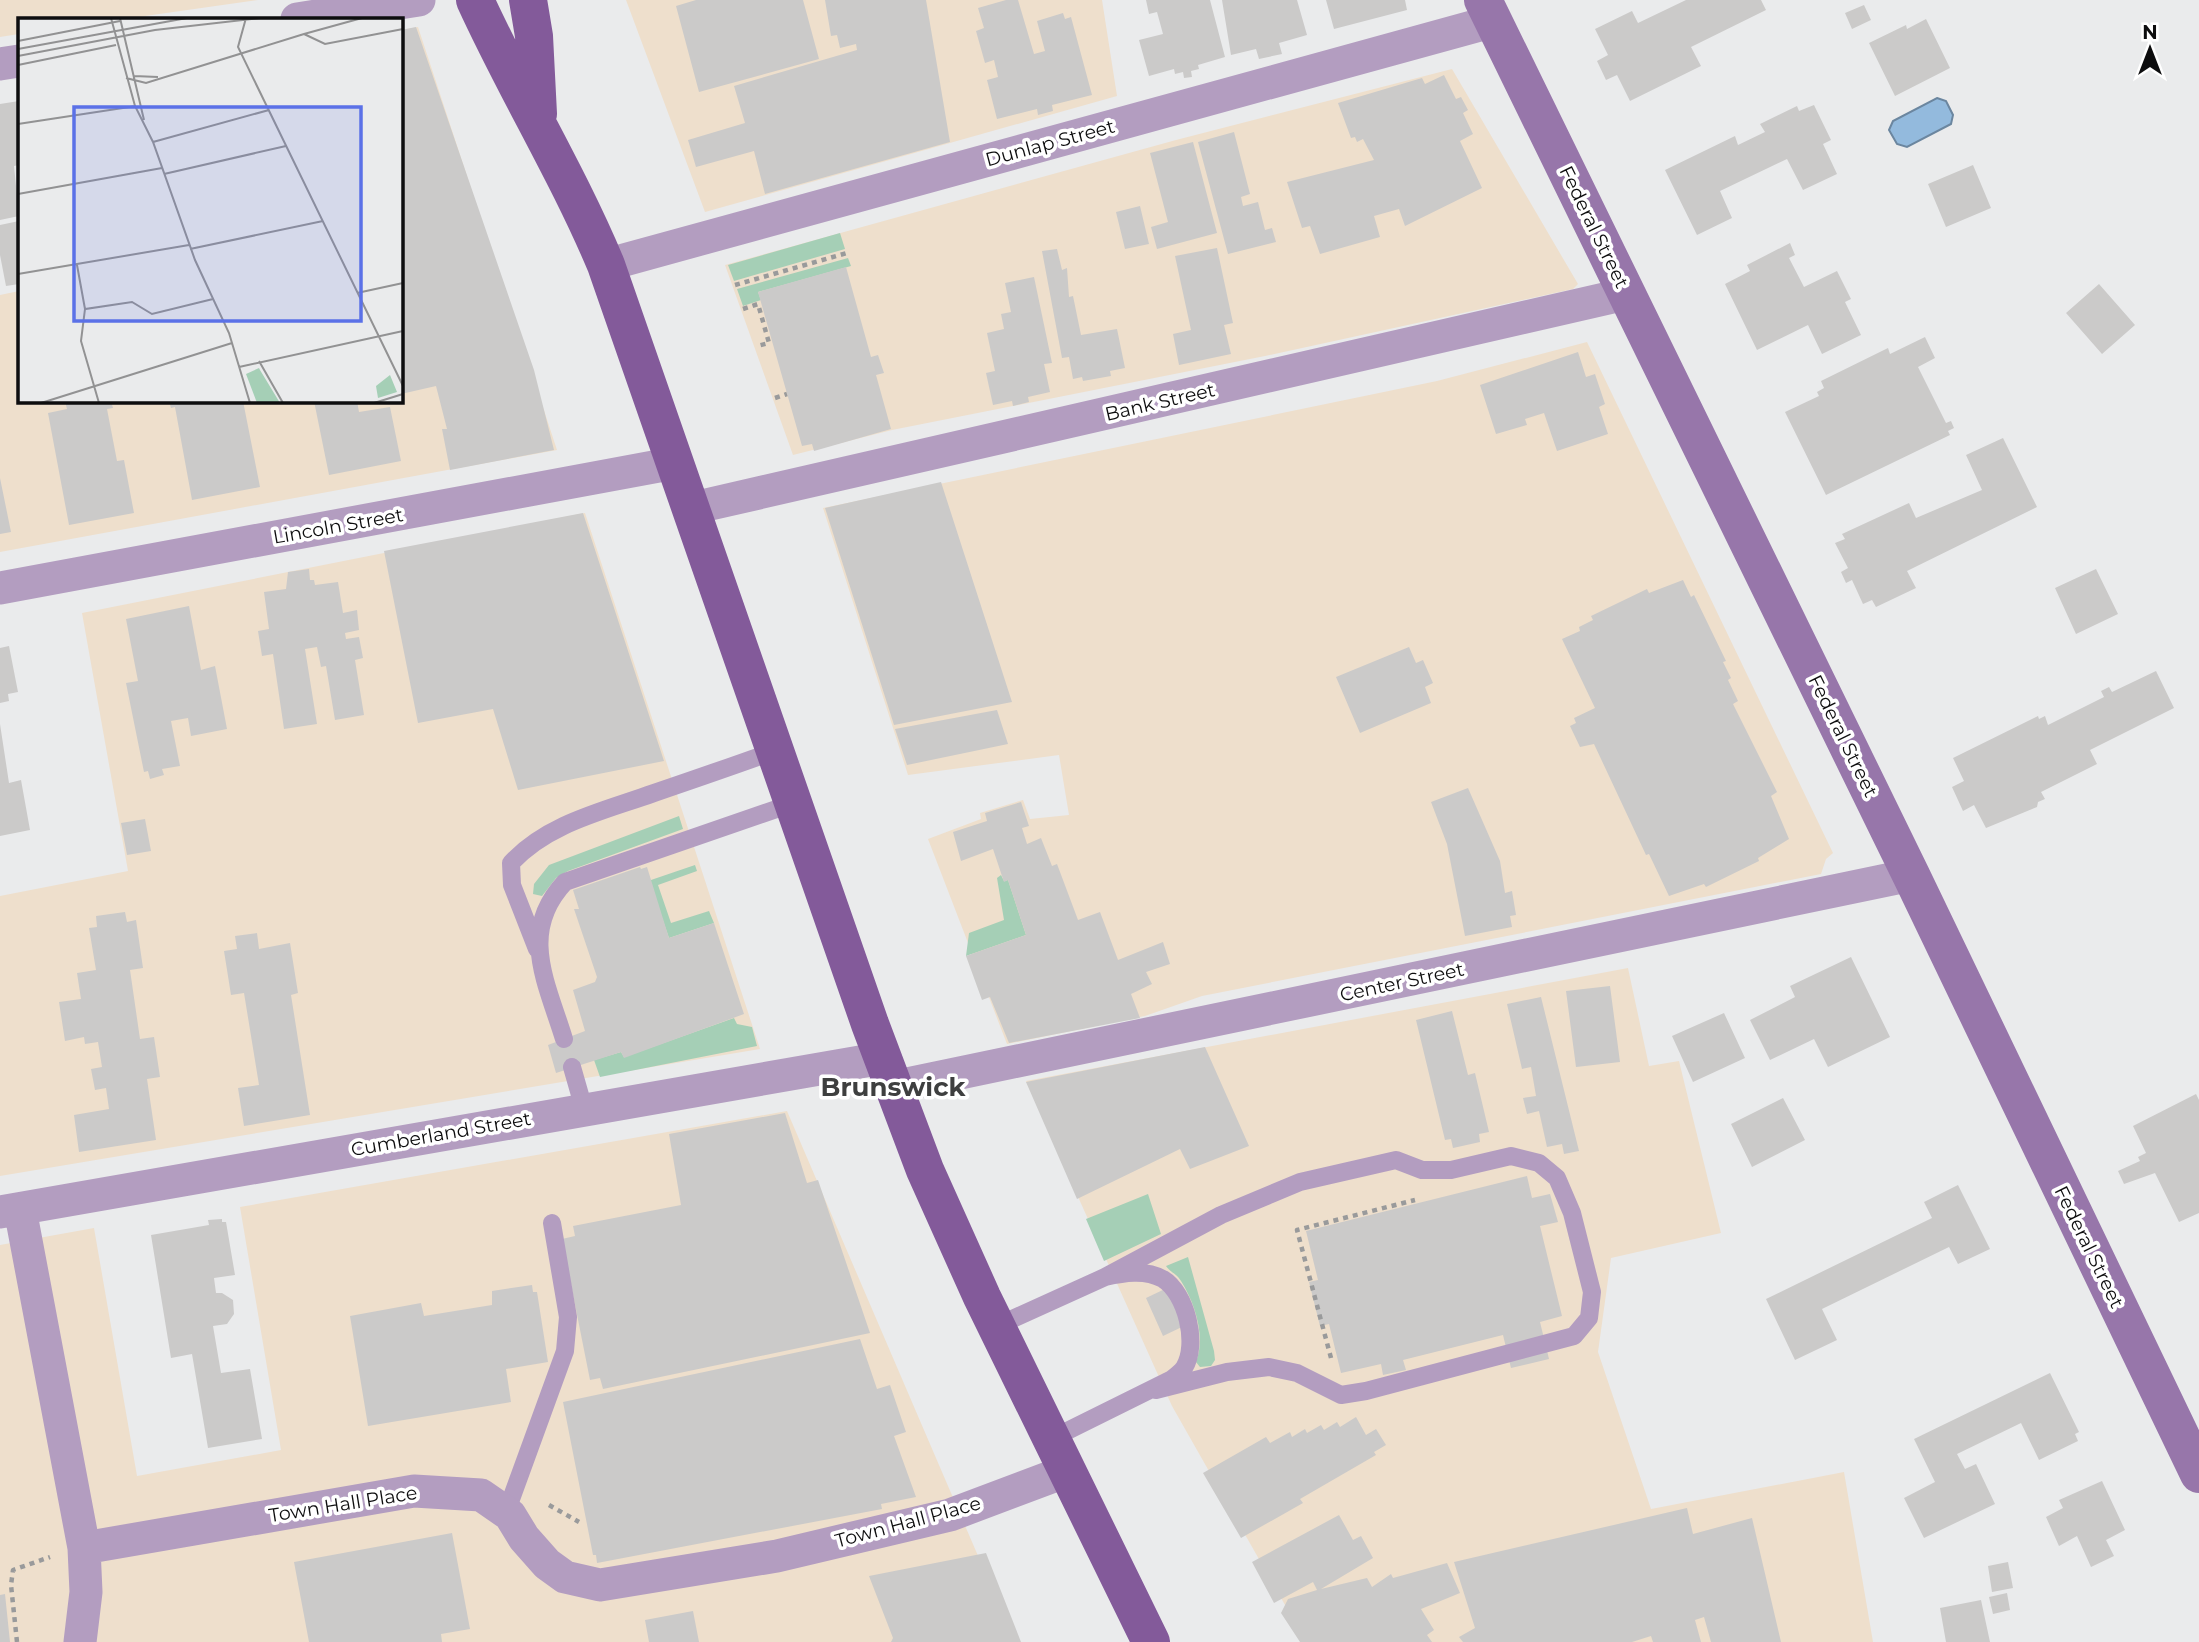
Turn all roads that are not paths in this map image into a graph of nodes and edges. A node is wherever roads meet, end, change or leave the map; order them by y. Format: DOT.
graph roads {
  1 [pos="419,0"];
  2 [pos="475,0"];
  3 [pos="528,0"];
  4 [pos="1488,11"];
  5 [pos="304,18"];
  6 [pos="18,61"];
  7 [pos="0,64"];
  8 [pos="538,127"];
  9 [pos="606,265"];
  10 [pos="1626,294"];
  11 [pos="675,463"];
  12 [pos="693,508"];
  13 [pos="0,588"];
  14 [pos="777,750"];
  15 [pos="794,803"];
  16 [pos="1911,875"];
  17 [pos="537,949"];
  18 [pos="564,1039"];
  19 [pos="572,1068"];
  20 [pos="888,1072"];
  21 [pos="583,1109"];
  22 [pos="10,1210"];
  23 [pos="552,1223"];
  24 [pos="1105,1277"];
  25 [pos="996,1326"];
  26 [pos="1156,1390"];
  27 [pos="2187,1422"];
  28 [pos="1059,1455"];
  29 [pos="2199,1474"];
  30 [pos="506,1513"];
  31 [pos="84,1548"];
  32 [pos="80,1642"];
  33 [pos="1151,1642"];
  1 -- 5 [label="street"];
  2 -- 8 [label="main road"];
  3 -- 8 [label="main road"];
  4 -- 9 [label="street, Dunlap Street"];
  4 -- 10 [label="street, Federal Street"];
  6 -- 7 [label="street"];
  8 -- 9 [label="main road"];
  9 -- 11 [label="main road"];
  10 -- 12 [label="street, Bank Street"];
  10 -- 16 [label="street, Federal Street"];
  11 -- 12 [label="main road"];
  11 -- 13 [label="street, Lincoln Street"];
  12 -- 14 [label="main road"];
  14 -- 15 [label="main road"];
  14 -- 17 [label="lane"];
  15 -- 17 [label="lane"];
  15 -- 20 [label="main road"];
  16 -- 20 [label="street, Center Street"];
  16 -- 27 [label="street, Federal Street"];
  17 -- 18 [label="lane"];
  19 -- 21 [label="lane"];
  20 -- 21 [label="street, Cumberland Street"];
  20 -- 25 [label="main road"];
  21 -- 22 [label="street, Cumberland Street"];
  22 -- 31 [label="street"];
  23 -- 30 [label="lane"];
  24 -- 25 [label="lane"];
  24 -- 26 [label="lane"];
  24 -- 26 [label="lane"];
  25 -- 28 [label="main road"];
  26 -- 28 [label="lane"];
  27 -- 29 [label="street, Federal Street"];
  28 -- 30 [label="street, Town Hall Place"];
  28 -- 33 [label="main road"];
  30 -- 31 [label="street, Town Hall Place"];
  31 -- 32 [label="street"];
}
